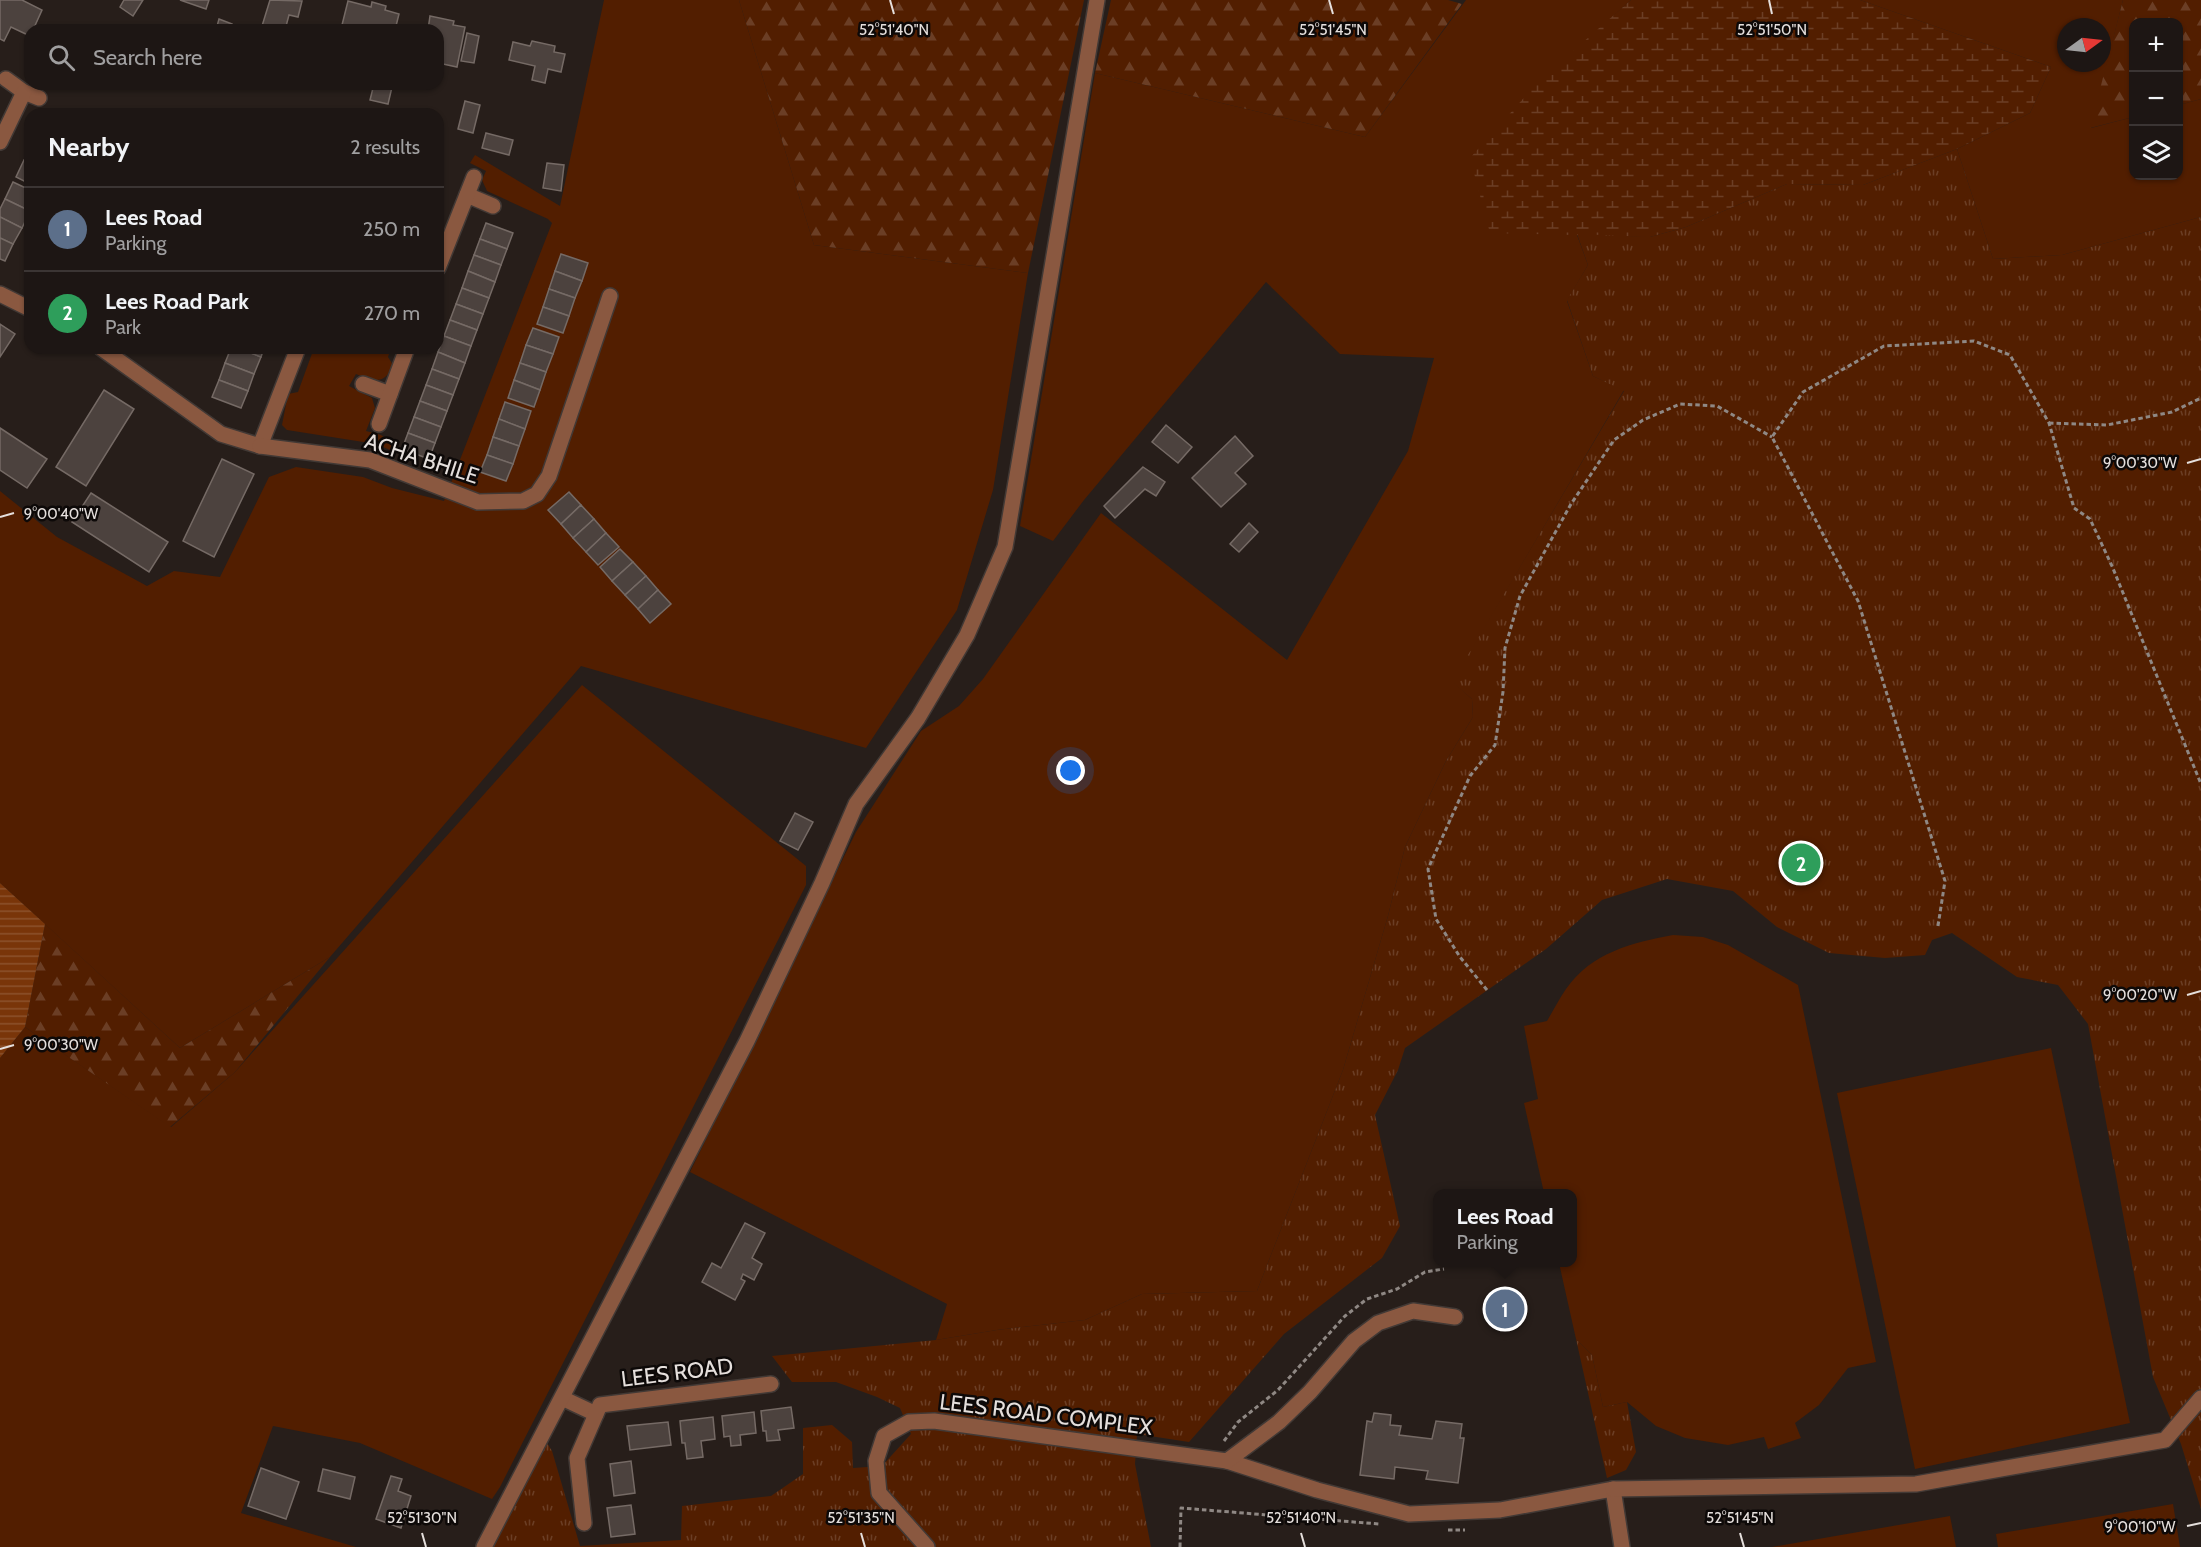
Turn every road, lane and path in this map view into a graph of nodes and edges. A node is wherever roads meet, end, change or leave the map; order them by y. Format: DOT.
graph roads {
  1 [pos="1097,0"];
  2 [pos="6,79"];
  3 [pos="0,142"];
  4 [pos="474,177"];
  5 [pos="467,195"];
  6 [pos="493,206"];
  7 [pos="444,253"];
  8 [pos="0,294"];
  9 [pos="610,296"];
  10 [pos="24,306"];
  11 [pos="109,354"];
  12 [pos="296,354"];
  13 [pos="405,354"];
  14 [pos="363,384"];
  15 [pos="390,394"];
  16 [pos="2201,398"];
  17 [pos="2049,423"];
  18 [pos="379,424"];
  19 [pos="1772,437"];
  20 [pos="260,446"];
  21 [pos="2201,784"];
  22 [pos="1938,926"];
  23 [pos="1487,990"];
  24 [pos="1444,1269"];
  25 [pos="1455,1317"];
  26 [pos="771,1384"];
  27 [pos="562,1398"];
  28 [pos="2201,1398"];
  29 [pos="596,1414"];
  30 [pos="1222,1460"];
  31 [pos="1613,1488"];
  32 [pos="584,1523"];
  33 [pos="484,1547"];
  34 [pos="927,1547"];
  35 [pos="1622,1547"];
  1 -- 27 [label="street"];
  2 -- 3 [label="street"];
  4 -- 5 [label="street"];
  5 -- 6 [label="street"];
  5 -- 7 [label="street"];
  8 -- 10 [label="street"];
  9 -- 20 [label="street, ACHA BHILE"];
  11 -- 20 [label="street, ACHA BHILE"];
  12 -- 20 [label="street"];
  13 -- 15 [label="street, ACHA BHILE"];
  14 -- 15 [label="street"];
  15 -- 18 [label="street, ACHA BHILE"];
  16 -- 17 [label="path"];
  17 -- 19 [label="path"];
  17 -- 21 [label="path"];
  19 -- 22 [label="path"];
  19 -- 23 [label="path"];
  24 -- 30 [label="path"];
  25 -- 30 [label="street"];
  26 -- 29 [label="street, LEES ROAD"];
  27 -- 29 [label="street"];
  27 -- 33 [label="street"];
  28 -- 31 [label="street, LEES ROAD COMPLEX"];
  29 -- 32 [label="street"];
  30 -- 31 [label="street, LEES ROAD COMPLEX"];
  30 -- 34 [label="street, LEES ROAD COMPLEX"];
  31 -- 35 [label="street"];
}
